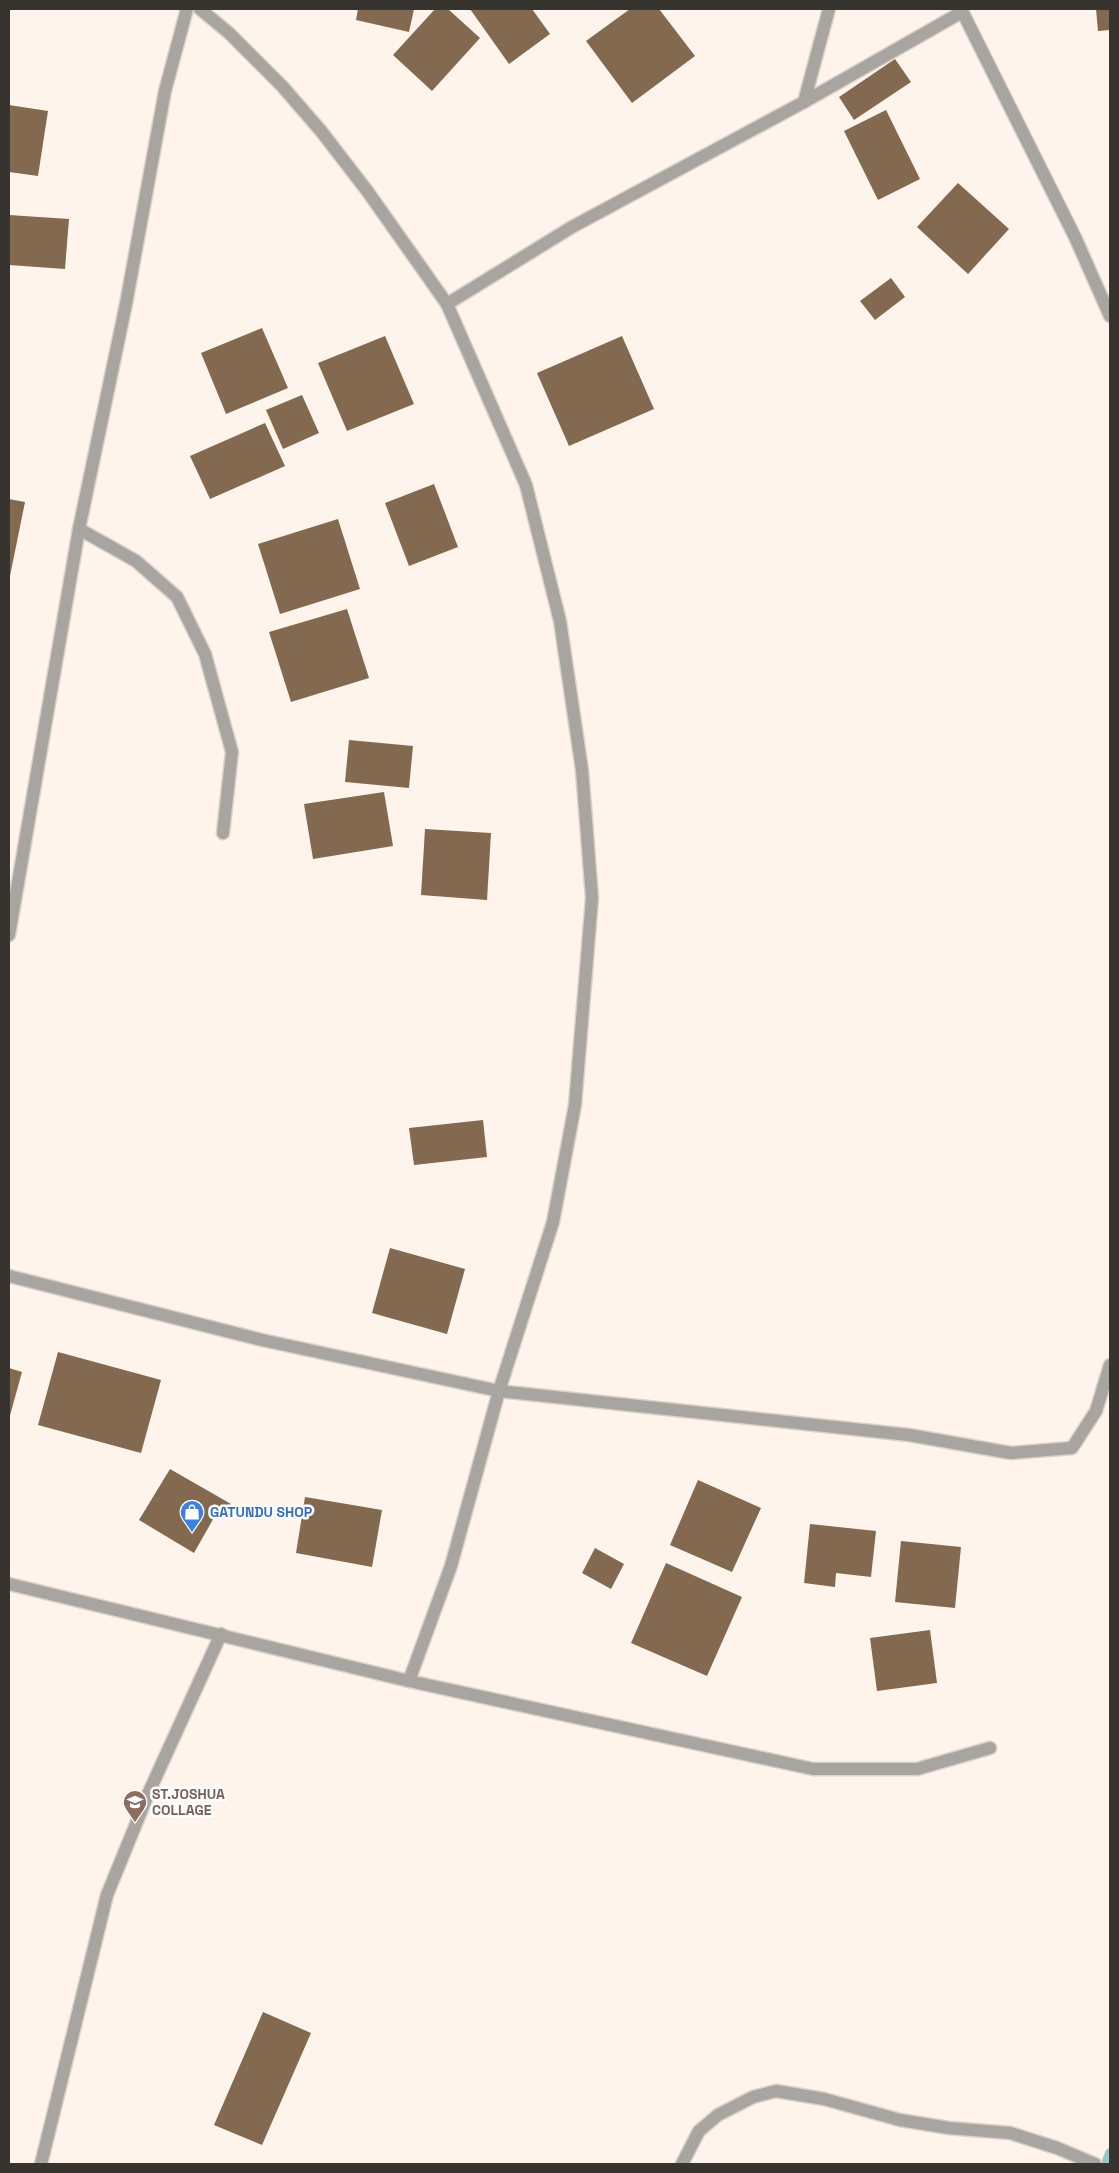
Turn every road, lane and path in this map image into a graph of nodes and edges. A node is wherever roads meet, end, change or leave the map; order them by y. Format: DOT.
graph roads {
  1 [pos="186,9"];
  2 [pos="200,9"];
  3 [pos="829,9"];
  4 [pos="962,10"];
  5 [pos="804,102"];
  6 [pos="447,304"];
  7 [pos="1110,316"];
  8 [pos="79,529"];
  9 [pos="223,833"];
  10 [pos="9,935"];
  11 [pos="9,1276"];
  12 [pos="1110,1365"];
  13 [pos="499,1391"];
  14 [pos="9,1584"];
  15 [pos="221,1634"];
  16 [pos="409,1681"];
  17 [pos="990,1748"];
  18 [pos="41,2164"];
  19 [pos="682,2164"];
  20 [pos="1095,2164"];
  1 -- 8 [label="street"];
  2 -- 6 [label="street"];
  3 -- 5 [label="street"];
  4 -- 5 [label="street"];
  4 -- 7 [label="street"];
  5 -- 6 [label="street"];
  6 -- 13 [label="street"];
  8 -- 9 [label="street"];
  8 -- 10 [label="street"];
  11 -- 13 [label="street"];
  12 -- 13 [label="street"];
  13 -- 16 [label="street"];
  14 -- 15 [label="street"];
  15 -- 16 [label="street"];
  15 -- 18 [label="street"];
  16 -- 17 [label="street"];
  19 -- 20 [label="street"];
}
